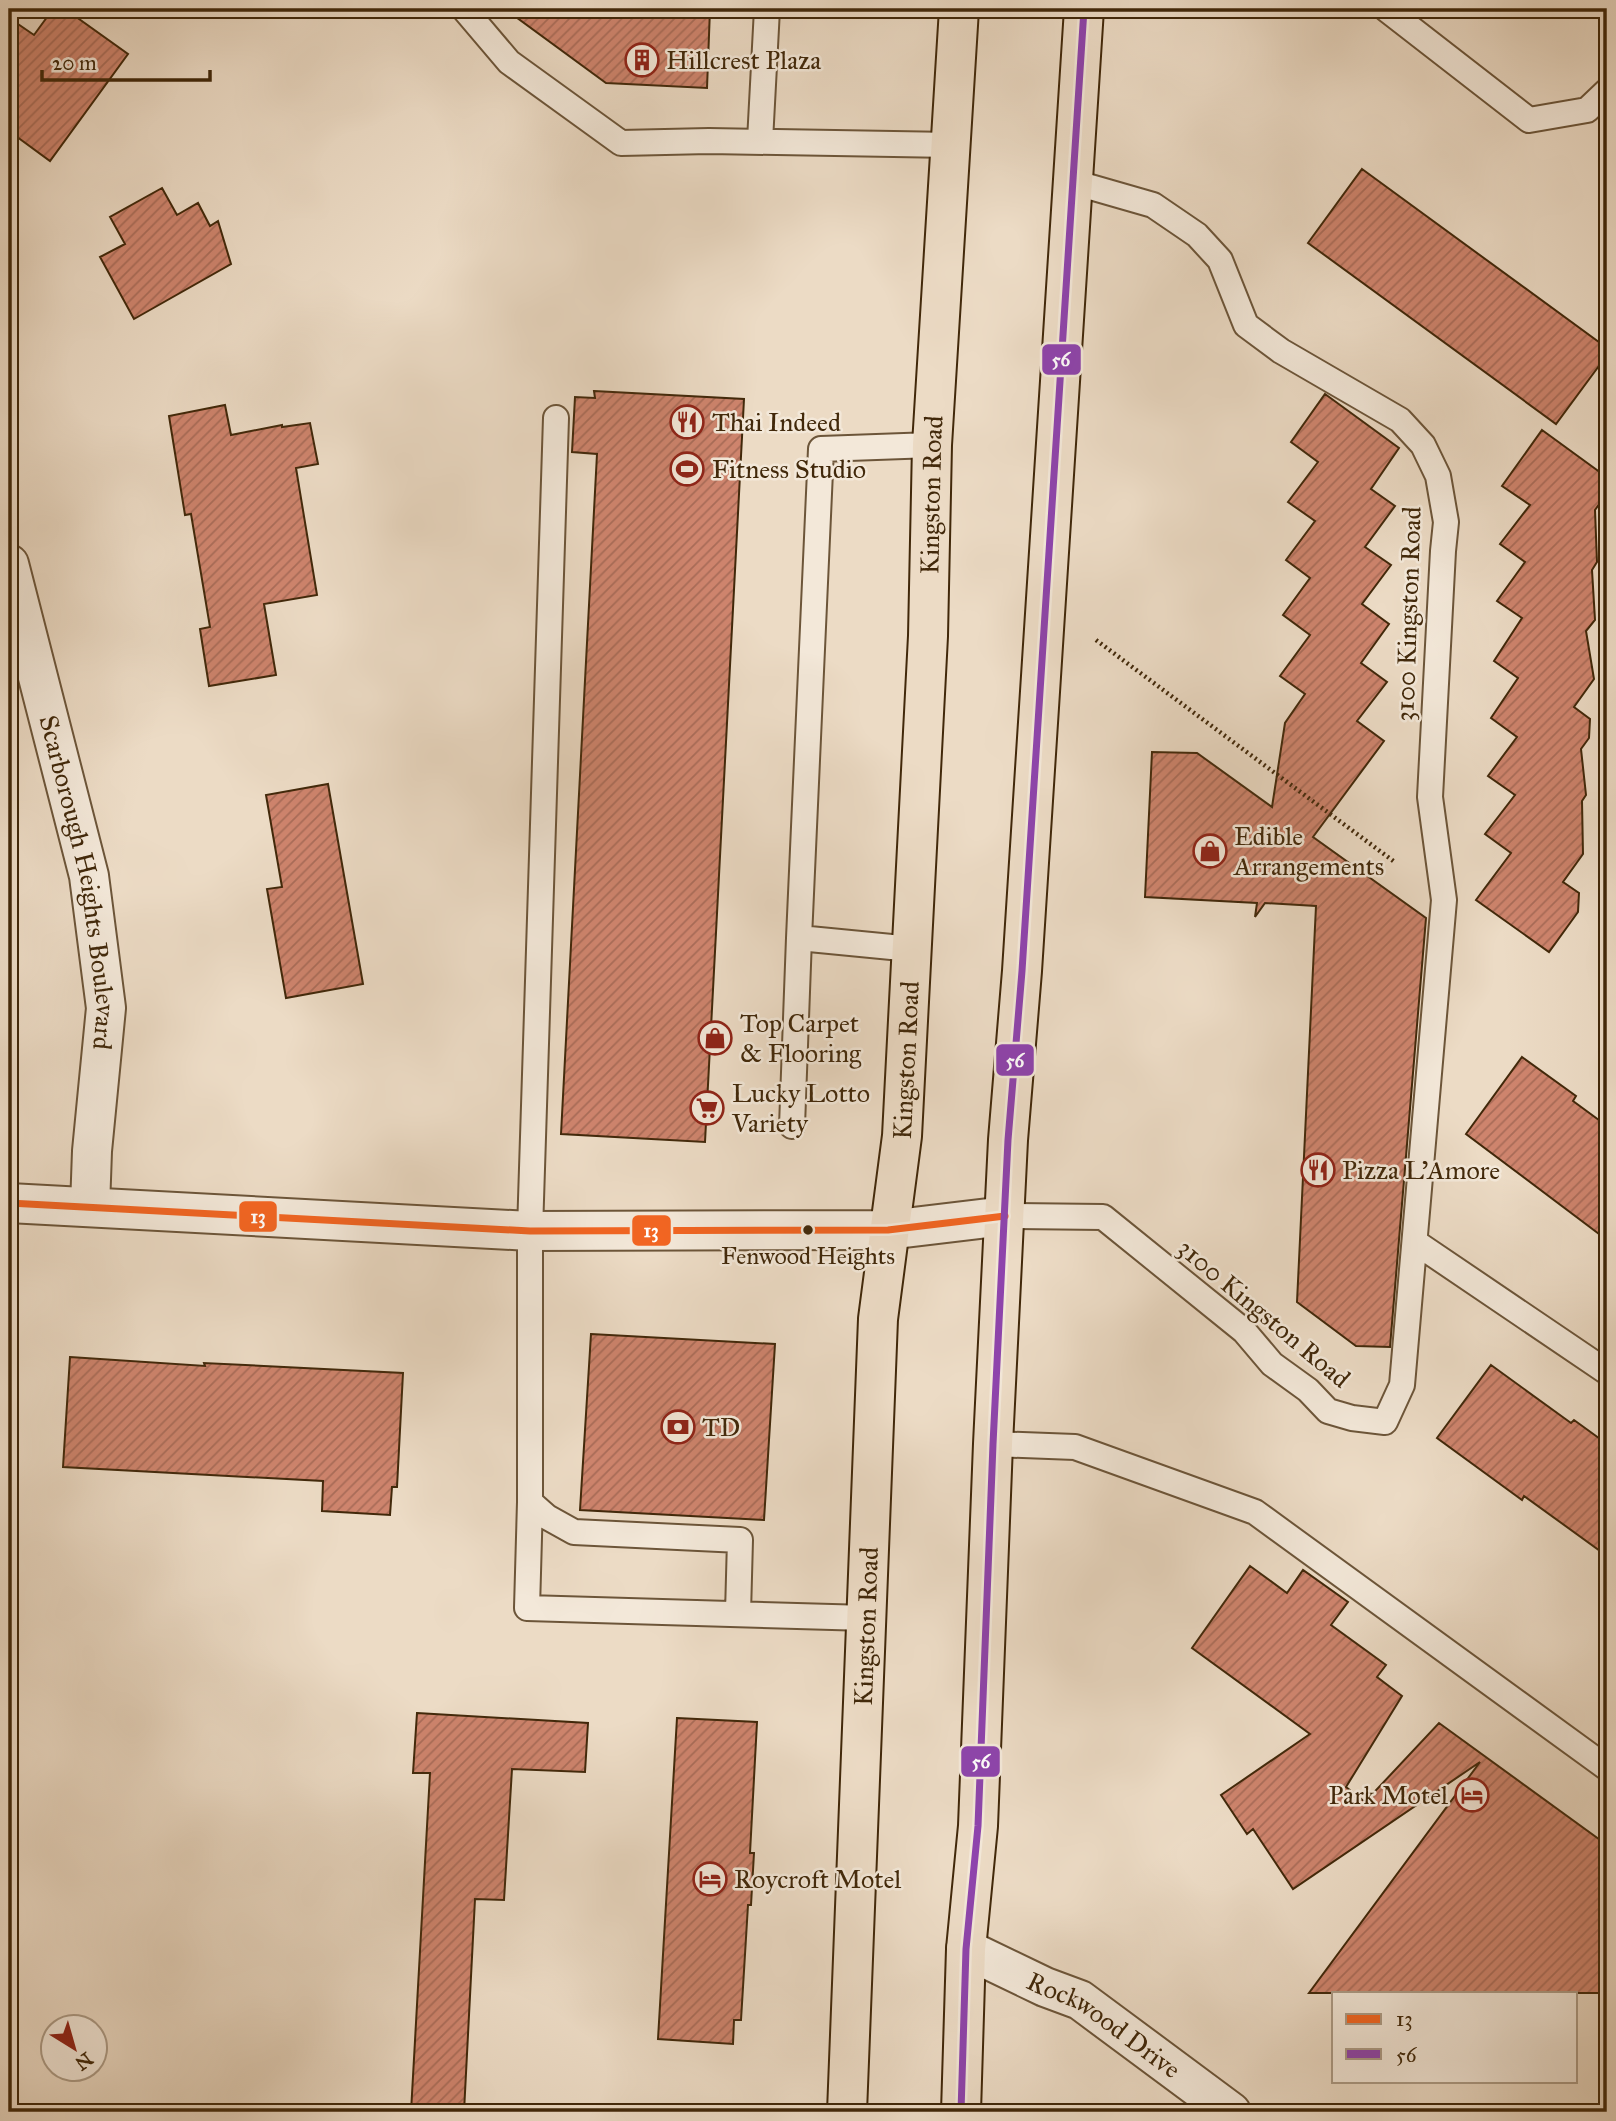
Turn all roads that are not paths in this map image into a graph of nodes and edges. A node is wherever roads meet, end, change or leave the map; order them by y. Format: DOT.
graph roads {
  1 [pos="464,9"];
  2 [pos="767,9"];
  3 [pos="959,9"];
  4 [pos="1084,9"];
  5 [pos="1386,9"];
  6 [pos="1607,91"];
  7 [pos="760,141"];
  8 [pos="952,145"];
  9 [pos="1073,182"];
  10 [pos="556,418"];
  11 [pos="932,445"];
  12 [pos="9,564"];
  13 [pos="799,937"];
  14 [pos="912,949"];
  15 [pos="792,1126"];
  16 [pos="9,1203"];
  17 [pos="90,1207"];
  18 [pos="1005,1216"];
  19 [pos="888,1230"];
  20 [pos="530,1231"];
  21 [pos="1415,1242"];
  22 [pos="1607,1372"];
  23 [pos="993,1444"];
  24 [pos="530,1502"];
  25 [pos="738,1613"];
  26 [pos="867,1618"];
  27 [pos="1607,1768"];
  28 [pos="966,1949"];
  29 [pos="847,2112"];
  30 [pos="961,2112"];
  31 [pos="1231,2112"];
  1 -- 7 [label="lane"];
  2 -- 7 [label="lane"];
  3 -- 8 [label="main road, Kingston Road"];
  4 -- 9 [label="main road"];
  5 -- 6 [label="lane"];
  7 -- 8 [label="lane"];
  8 -- 11 [label="main road, Kingston Road"];
  9 -- 18 [label="main road"];
  9 -- 21 [label="lane, 3100 Kingston Road"];
  10 -- 20 [label="lane"];
  11 -- 13 [label="lane"];
  11 -- 14 [label="main road, Kingston Road"];
  12 -- 17 [label="street, Scarborough Heights Boulevard"];
  13 -- 14 [label="lane"];
  13 -- 15 [label="lane"];
  14 -- 19 [label="main road, Kingston Road"];
  16 -- 17 [label="street"];
  17 -- 20 [label="street"];
  18 -- 19 [label="street"];
  18 -- 21 [label="lane, 3100 Kingston Road"];
  18 -- 23 [label="main road"];
  19 -- 20 [label="street"];
  19 -- 26 [label="main road, Kingston Road"];
  20 -- 24 [label="lane"];
  21 -- 22 [label="lane"];
  23 -- 27 [label="lane"];
  23 -- 28 [label="main road"];
  24 -- 25 [label="lane"];
  24 -- 25 [label="lane"];
  25 -- 26 [label="lane"];
  26 -- 29 [label="main road, Kingston Road"];
  28 -- 30 [label="main road"];
  28 -- 31 [label="street, Rockwood Drive"];
}
